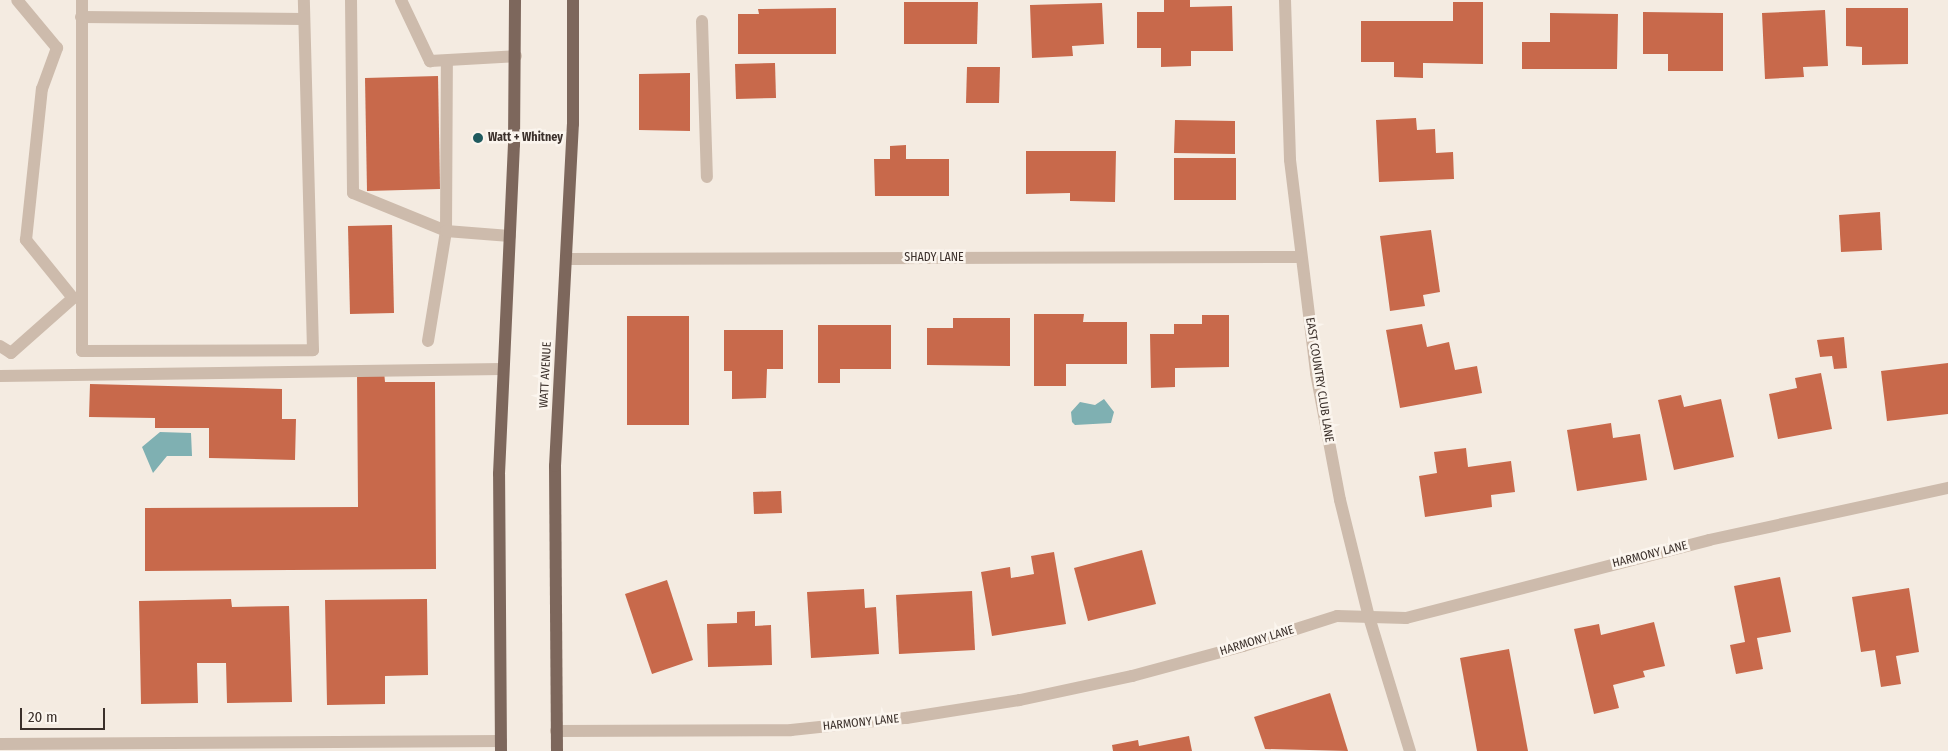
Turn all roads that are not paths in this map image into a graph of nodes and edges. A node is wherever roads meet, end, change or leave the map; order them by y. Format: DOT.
graph roads {
  1 [pos="17,0"];
  2 [pos="82,0"];
  3 [pos="304,0"];
  4 [pos="350,0"];
  5 [pos="401,0"];
  6 [pos="515,0"];
  7 [pos="573,0"];
  8 [pos="1285,0"];
  9 [pos="82,17"];
  10 [pos="304,18"];
  11 [pos="702,21"];
  12 [pos="516,56"];
  13 [pos="447,60"];
  14 [pos="706,177"];
  15 [pos="446,231"];
  16 [pos="510,236"];
  17 [pos="1300,257"];
  18 [pos="567,260"];
  19 [pos="428,341"];
  20 [pos="0,346"];
  21 [pos="502,369"];
  22 [pos="0,376"];
  23 [pos="1948,488"];
  24 [pos="1370,617"];
  25 [pos="556,731"];
  26 [pos="0,744"];
  27 [pos="501,746"];
  28 [pos="557,751"];
  29 [pos="1410,751"];
  1 -- 20 [label="street"];
  2 -- 9 [label="street"];
  3 -- 10 [label="street"];
  4 -- 15 [label="street"];
  5 -- 13 [label="street"];
  6 -- 12 [label="main road"];
  7 -- 18 [label="main road, WATT AVENUE"];
  8 -- 17 [label="street, EAST COUNTRY CLUB LANE"];
  9 -- 10 [label="street"];
  9 -- 10 [label="street"];
  11 -- 14 [label="street"];
  12 -- 13 [label="street"];
  12 -- 16 [label="main road"];
  13 -- 15 [label="street"];
  15 -- 16 [label="street"];
  15 -- 19 [label="street"];
  16 -- 21 [label="main road"];
  17 -- 18 [label="street, SHADY LANE"];
  17 -- 24 [label="street, EAST COUNTRY CLUB LANE"];
  18 -- 25 [label="main road, WATT AVENUE"];
  21 -- 22 [label="street"];
  21 -- 27 [label="main road"];
  23 -- 24 [label="street, HARMONY LANE"];
  24 -- 25 [label="street, HARMONY LANE"];
  24 -- 29 [label="street, EAST COUNTRY CLUB LANE"];
  25 -- 28 [label="main road, WATT AVENUE"];
  26 -- 27 [label="street"];
}
